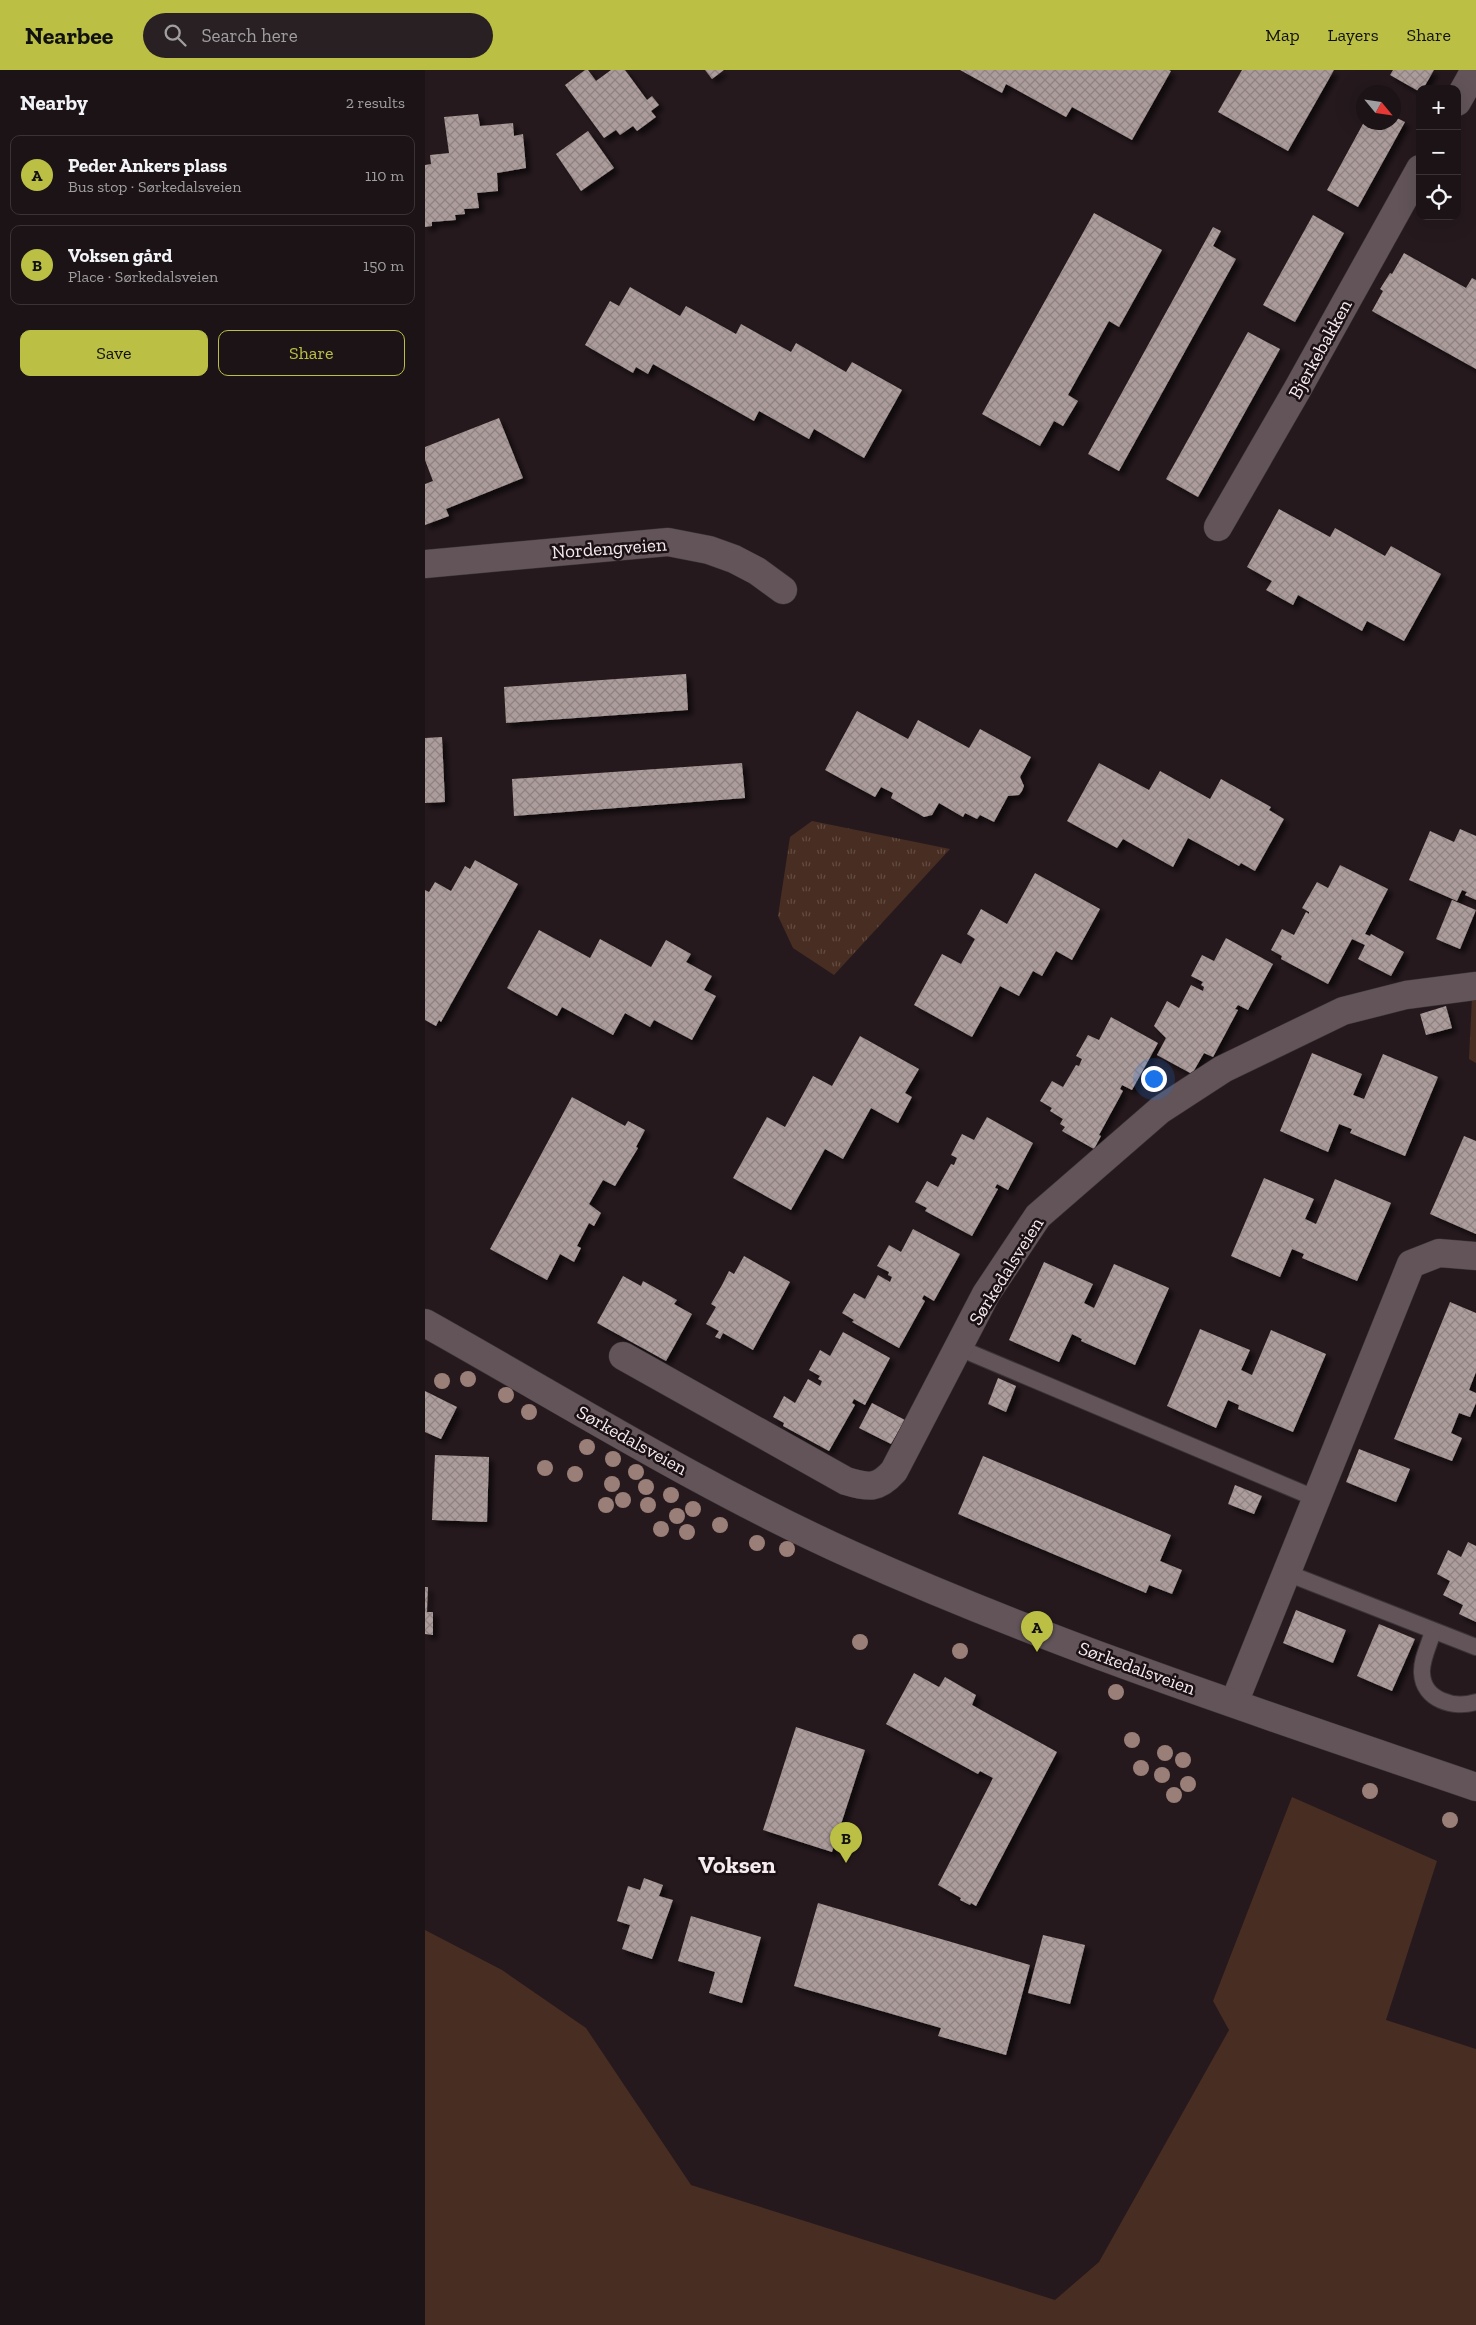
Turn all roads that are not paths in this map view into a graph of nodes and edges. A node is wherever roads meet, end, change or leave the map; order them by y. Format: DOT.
graph roads {
  1 [pos="1475,70"];
  2 [pos="1461,95"];
  3 [pos="1417,175"];
  4 [pos="1218,527"];
  5 [pos="425,564"];
  6 [pos="783,590"];
  7 [pos="1476,986"];
  8 [pos="1476,1256"];
  9 [pos="425,1323"];
  10 [pos="959,1348"];
  11 [pos="623,1356"];
  12 [pos="1317,1499"];
  13 [pos="1287,1573"];
  14 [pos="1433,1631"];
  15 [pos="1476,1647"];
  16 [pos="1476,1702"];
  17 [pos="1234,1703"];
  18 [pos="1476,1787"];
  1 -- 2 [label="street"];
  3 -- 4 [label="street, Bjerkebakken"];
  5 -- 6 [label="street, Nordengveien"];
  7 -- 10 [label="street, Sørkedalsveien"];
  8 -- 12 [label="street"];
  9 -- 17 [label="street, Sørkedalsveien"];
  10 -- 11 [label="street, Sørkedalsveien"];
  10 -- 12 [label="lane"];
  12 -- 13 [label="street"];
  13 -- 14 [label="lane"];
  13 -- 17 [label="street"];
  14 -- 15 [label="lane"];
  14 -- 16 [label="lane"];
  17 -- 18 [label="street, Sørkedalsveien"];
}
